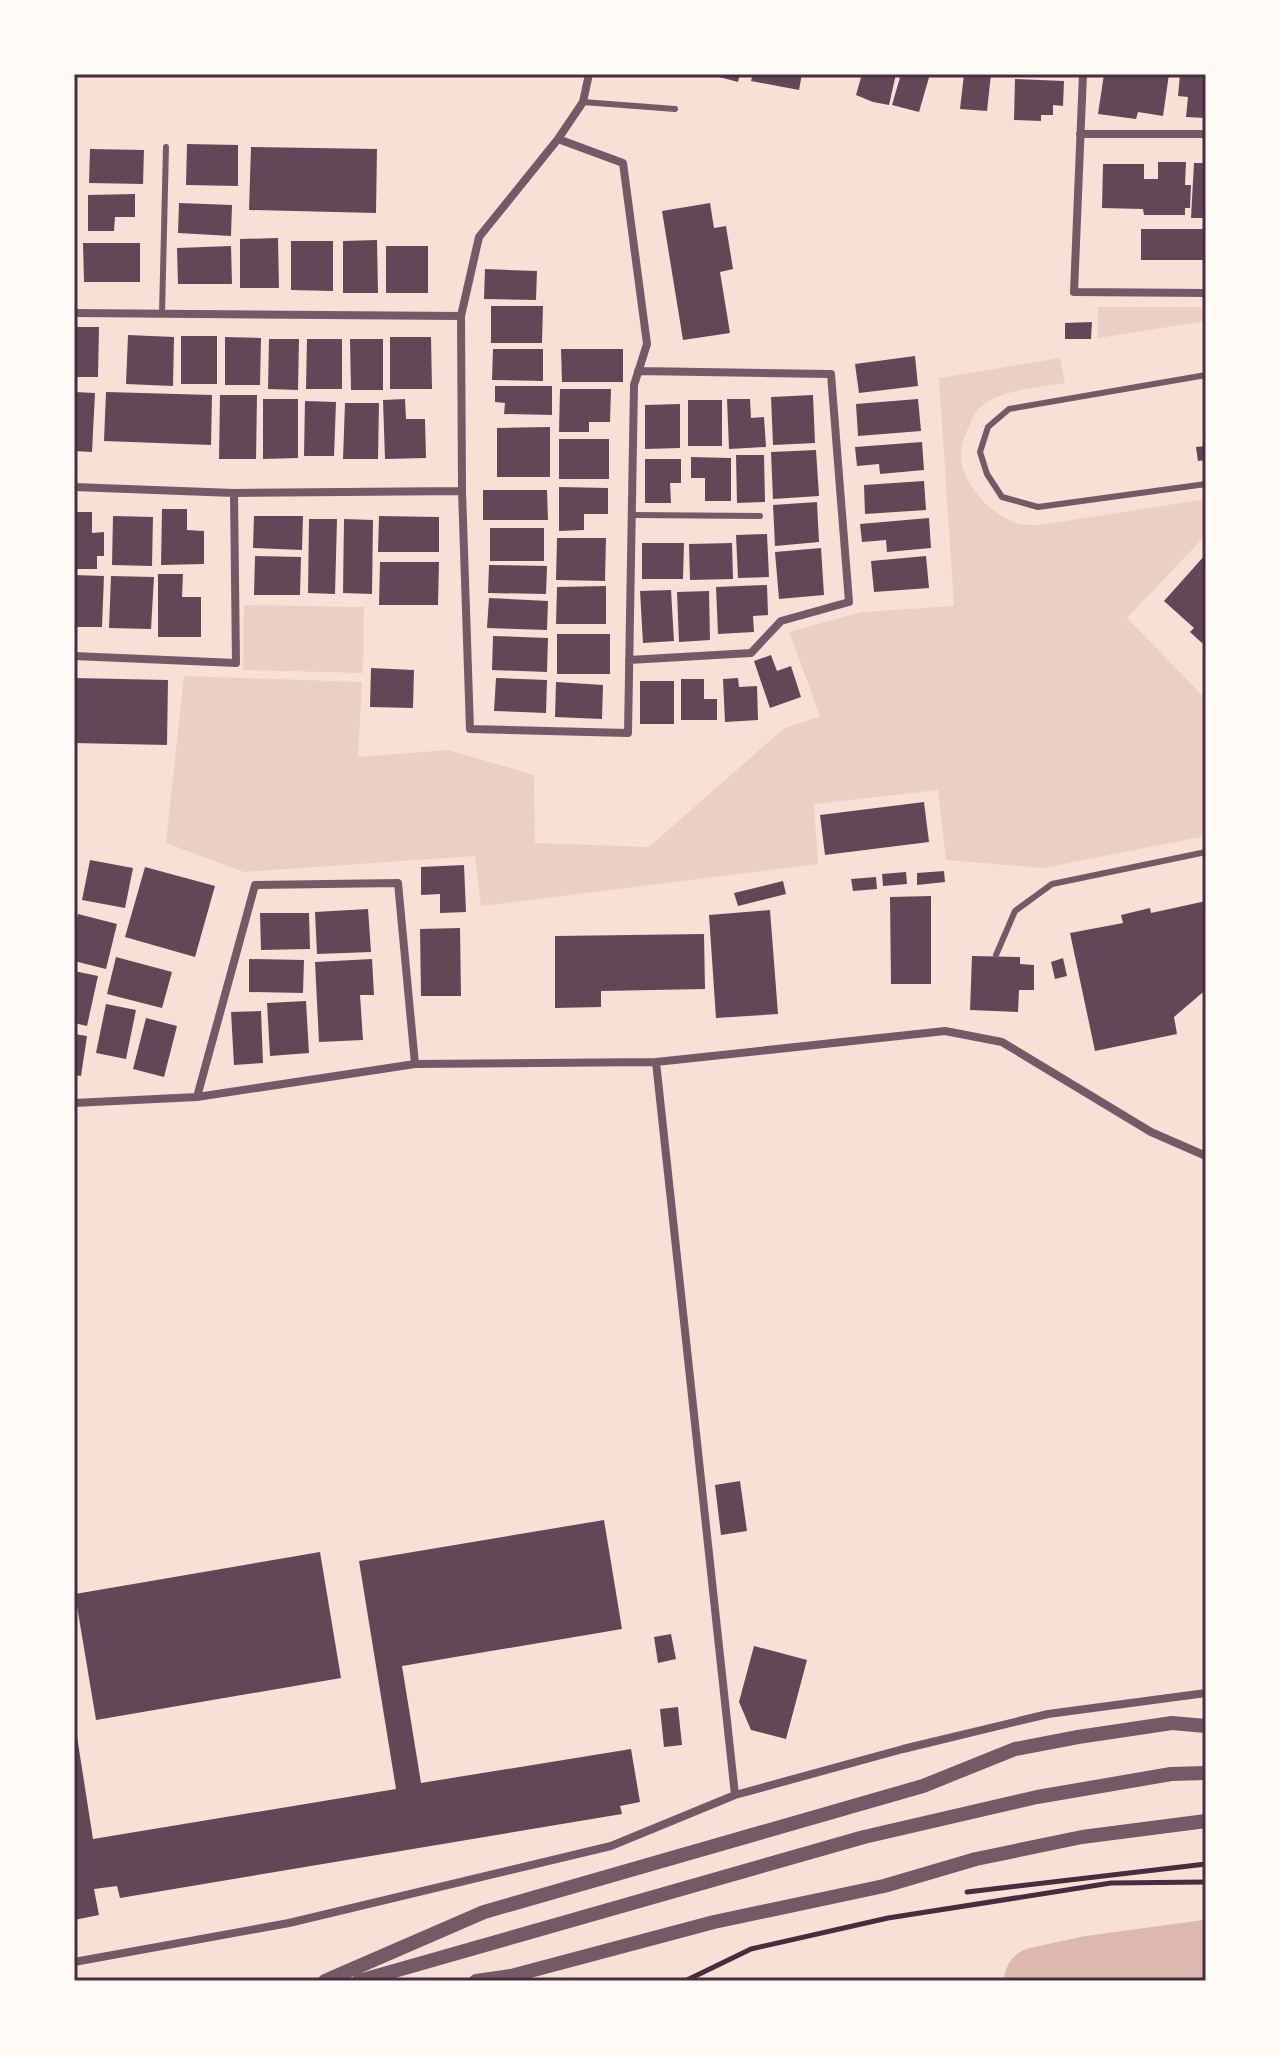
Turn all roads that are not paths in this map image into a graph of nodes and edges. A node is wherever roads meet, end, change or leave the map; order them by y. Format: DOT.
graph roads {
  1 [pos="589,74"];
  2 [pos="1083,74"];
  3 [pos="583,102"];
  4 [pos="675,109"];
  5 [pos="1080,134"];
  6 [pos="1206,134"];
  7 [pos="558,139"];
  8 [pos="166,147"];
  9 [pos="1206,293"];
  10 [pos="74,313"];
  11 [pos="162,314"];
  12 [pos="461,316"];
  13 [pos="638,371"];
  14 [pos="1206,375"];
  15 [pos="1206,484"];
  16 [pos="74,487"];
  17 [pos="462,491"];
  18 [pos="234,493"];
  19 [pos="632,515"];
  20 [pos="760,516"];
  21 [pos="74,656"];
  22 [pos="629,660"];
  23 [pos="1206,852"];
  24 [pos="996,955"];
  25 [pos="656,1062"];
  26 [pos="415,1064"];
  27 [pos="197,1097"];
  28 [pos="74,1103"];
  29 [pos="1206,1156"];
  30 [pos="1206,1693"];
  31 [pos="1206,1726"];
  32 [pos="1206,1773"];
  33 [pos="735,1795"];
  34 [pos="1206,1821"];
  35 [pos="74,1962"];
  36 [pos="325,1981"];
  37 [pos="359,1981"];
  38 [pos="476,1981"];
  1 -- 3 [label="street"];
  2 -- 5 [label="street"];
  3 -- 4 [label="lane"];
  3 -- 7 [label="street"];
  5 -- 6 [label="street"];
  5 -- 9 [label="street"];
  7 -- 12 [label="street"];
  7 -- 13 [label="street"];
  8 -- 11 [label="lane"];
  10 -- 11 [label="street"];
  11 -- 12 [label="street"];
  12 -- 17 [label="street"];
  13 -- 19 [label="street"];
  13 -- 22 [label="street"];
  14 -- 15 [label="lane"];
  16 -- 18 [label="street"];
  17 -- 18 [label="street"];
  17 -- 22 [label="street"];
  18 -- 21 [label="street"];
  19 -- 20 [label="lane"];
  19 -- 22 [label="street"];
  23 -- 24 [label="lane"];
  25 -- 26 [label="street"];
  25 -- 29 [label="street"];
  25 -- 33 [label="street"];
  26 -- 27 [label="street"];
  26 -- 27 [label="street"];
  27 -- 28 [label="street"];
  30 -- 33 [label="street"];
  31 -- 36 [label="street"];
  32 -- 37 [label="street"];
  33 -- 35 [label="street"];
  34 -- 38 [label="street"];
}
